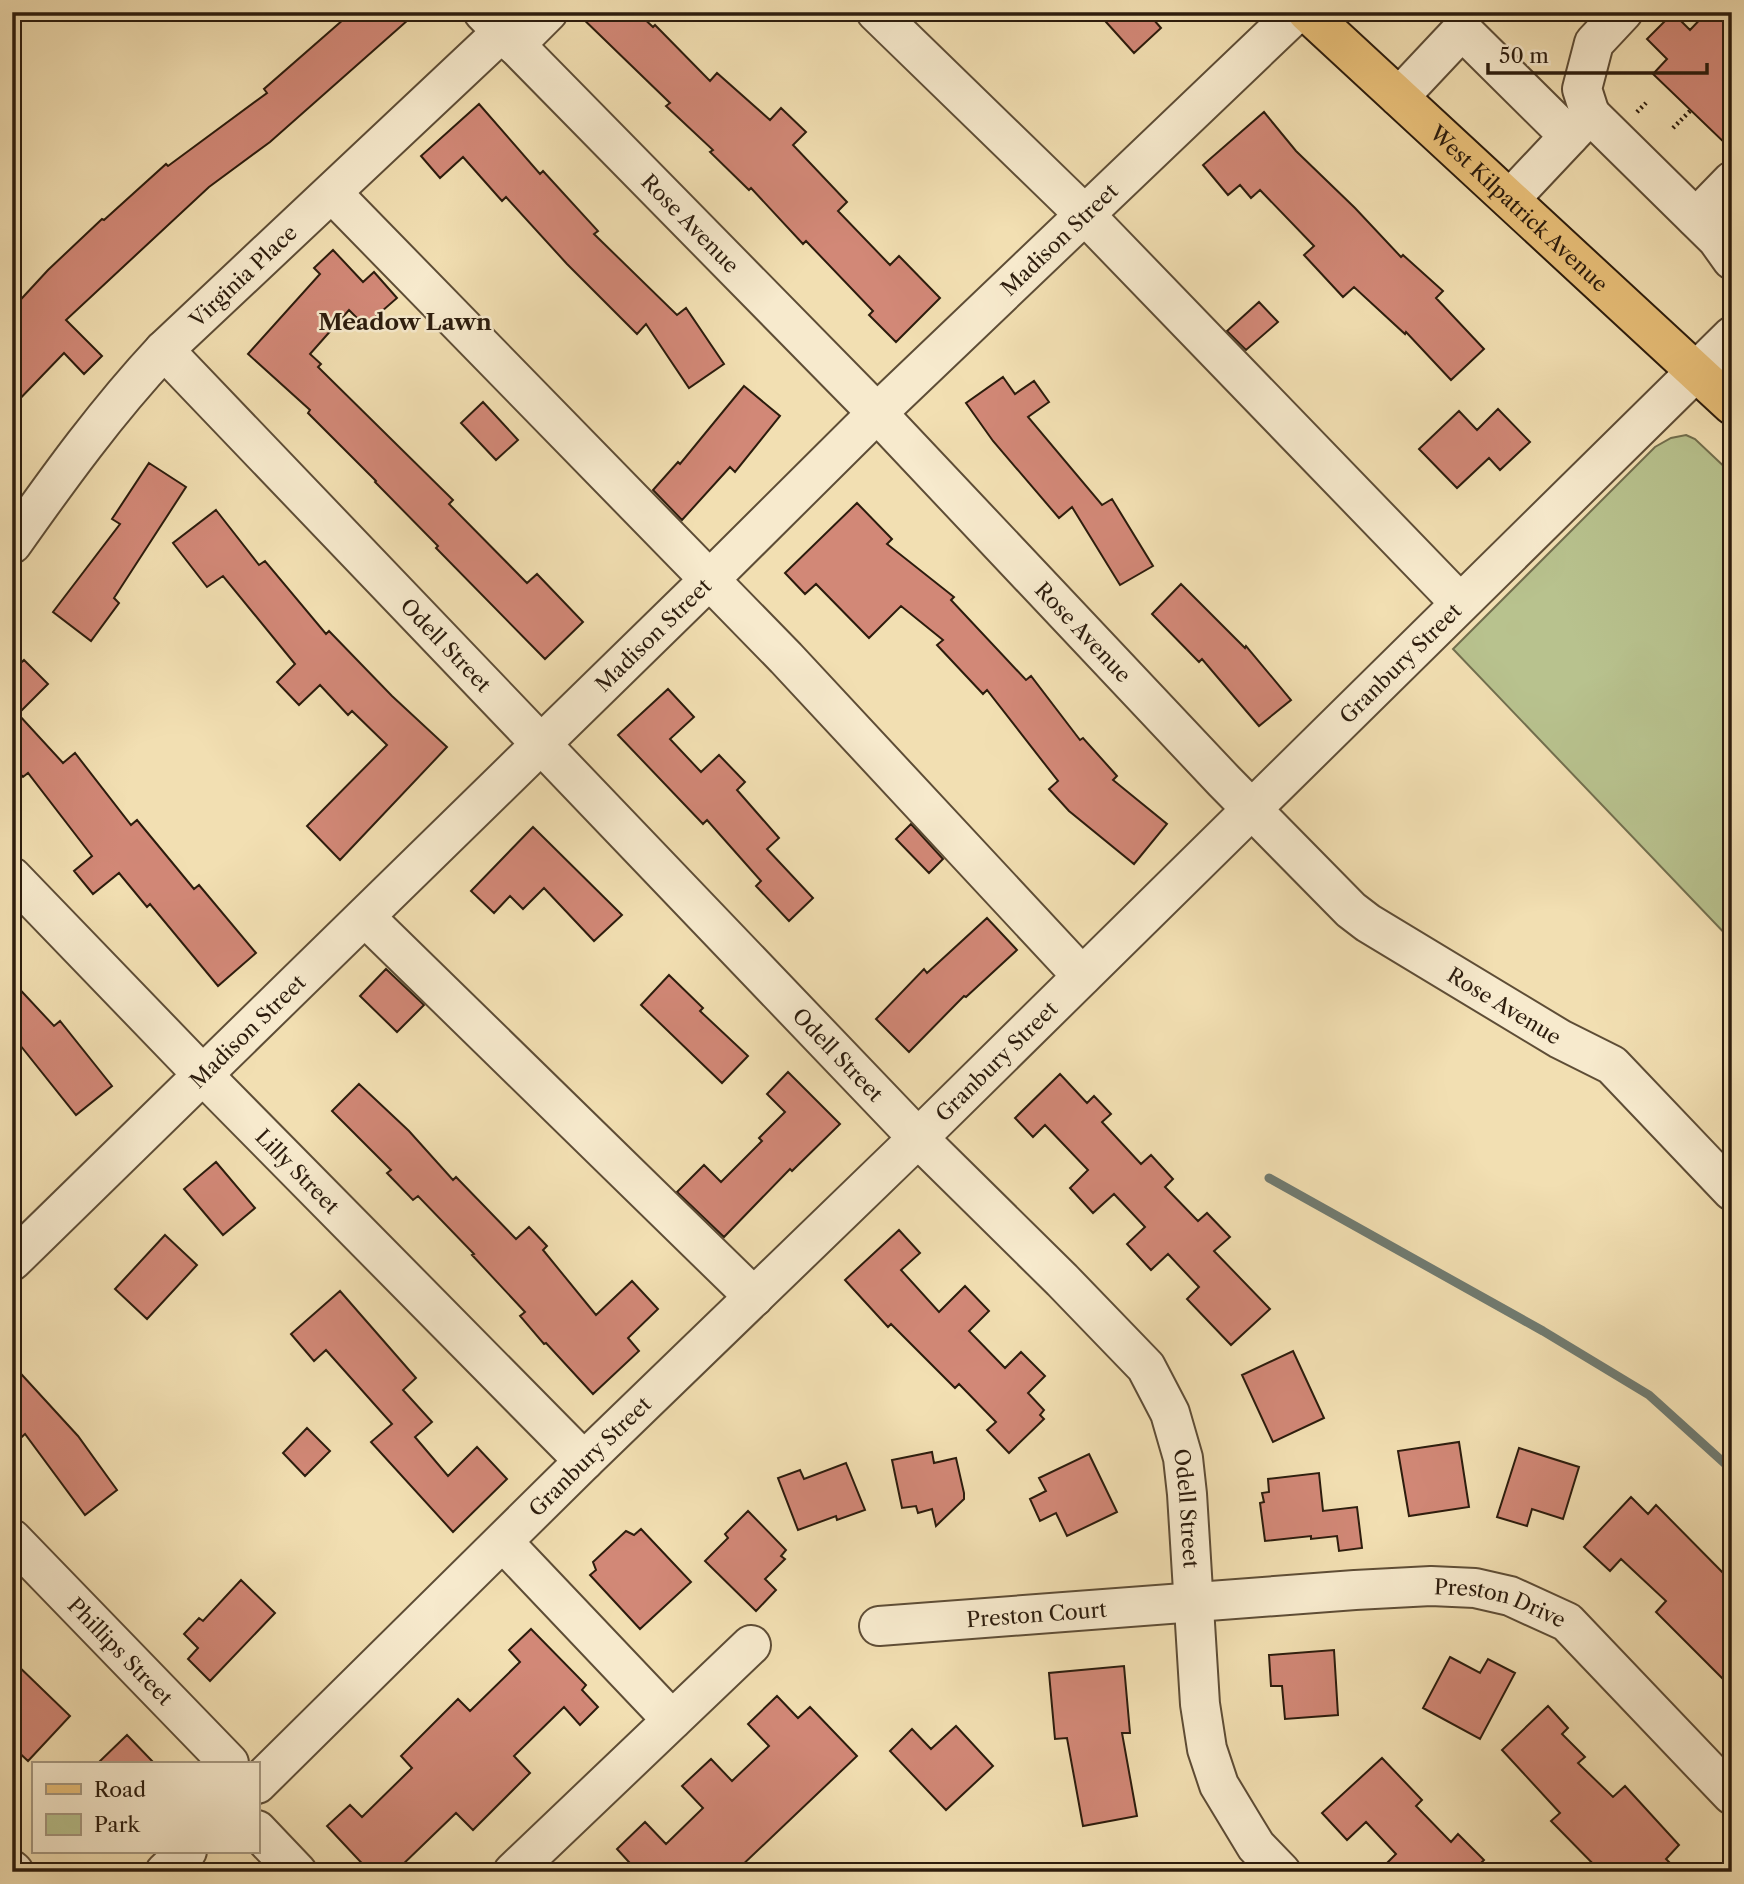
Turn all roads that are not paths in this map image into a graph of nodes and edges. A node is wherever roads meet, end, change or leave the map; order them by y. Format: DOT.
graph roads {
  1 [pos="548,12"];
  2 [pos="876,12"];
  3 [pos="1297,12"];
  4 [pos="1307,12"];
  5 [pos="1623,12"];
  6 [pos="500,30"];
  7 [pos="1399,97"];
  8 [pos="1579,125"];
  9 [pos="1732,181"];
  10 [pos="332,193"];
  11 [pos="1510,199"];
  12 [pos="1085,215"];
  13 [pos="1696,218"];
  14 [pos="1732,260"];
  15 [pos="1732,336"];
  16 [pos="164,350"];
  17 [pos="1697,372"];
  18 [pos="1732,405"];
  19 [pos="877,413"];
  20 [pos="12,544"];
  21 [pos="709,580"];
  22 [pos="1460,603"];
  23 [pos="543,743"];
  24 [pos="1252,809"];
  25 [pos="12,877"];
  26 [pos="365,917"];
  27 [pos="1082,976"];
  28 [pos="202,1074"];
  29 [pos="918,1138"];
  30 [pos="1732,1191"];
  31 [pos="12,1261"];
  32 [pos="754,1297"];
  33 [pos="584,1461"];
  34 [pos="12,1539"];
  35 [pos="503,1542"];
  36 [pos="1194,1603"];
  37 [pos="879,1626"];
  38 [pos="751,1645"];
  39 [pos="672,1720"];
  40 [pos="228,1762"];
  41 [pos="259,1782"];
  42 [pos="1732,1795"];
  43 [pos="259,1832"];
  44 [pos="185,1853"];
  45 [pos="165,1872"];
  46 [pos="297,1872"];
  47 [pos="513,1872"];
  48 [pos="1281,1872"];
  1 -- 6 [label="street, Virginia Place"];
  2 -- 12 [label="street"];
  3 -- 12 [label="street, Madison Street"];
  4 -- 7 [label="main road, West Kilpatrick Avenue"];
  5 -- 8 [label="street"];
  6 -- 10 [label="street, Virginia Place"];
  6 -- 19 [label="street, Rose Avenue"];
  7 -- 8 [label="street"];
  7 -- 11 [label="main road, West Kilpatrick Avenue"];
  8 -- 11 [label="street"];
  8 -- 13 [label="street"];
  9 -- 13 [label="street"];
  10 -- 16 [label="street, Virginia Place"];
  10 -- 21 [label="street"];
  11 -- 17 [label="main road, West Kilpatrick Avenue"];
  12 -- 19 [label="street, Madison Street"];
  12 -- 22 [label="street"];
  13 -- 14 [label="street"];
  15 -- 17 [label="street, Granbury Street"];
  16 -- 20 [label="street, Virginia Place"];
  16 -- 23 [label="street, Odell Street"];
  17 -- 18 [label="main road, West Kilpatrick Avenue"];
  17 -- 22 [label="street, Granbury Street"];
  19 -- 21 [label="street, Madison Street"];
  19 -- 24 [label="street, Rose Avenue"];
  21 -- 23 [label="street, Madison Street"];
  21 -- 27 [label="street"];
  22 -- 24 [label="street, Granbury Street"];
  23 -- 26 [label="street, Madison Street"];
  23 -- 29 [label="street, Odell Street"];
  24 -- 27 [label="street, Granbury Street"];
  24 -- 30 [label="street, Rose Avenue"];
  25 -- 28 [label="street, Lilly Street"];
  26 -- 28 [label="street, Madison Street"];
  26 -- 32 [label="street"];
  27 -- 29 [label="street, Granbury Street"];
  28 -- 31 [label="street, Madison Street"];
  28 -- 33 [label="street, Lilly Street"];
  29 -- 32 [label="street, Granbury Street"];
  29 -- 36 [label="street, Odell Street"];
  32 -- 33 [label="street, Granbury Street"];
  33 -- 35 [label="street, Granbury Street"];
  34 -- 40 [label="street, Phillips Street"];
  35 -- 39 [label="street"];
  35 -- 41 [label="street, Granbury Street"];
  36 -- 37 [label="street, Preston Court"];
  36 -- 42 [label="street, Preston Drive"];
  36 -- 48 [label="street, Odell Street"];
  38 -- 39 [label="street"];
  39 -- 47 [label="street"];
  43 -- 46 [label="street"];
  44 -- 45 [label="street"];
}
